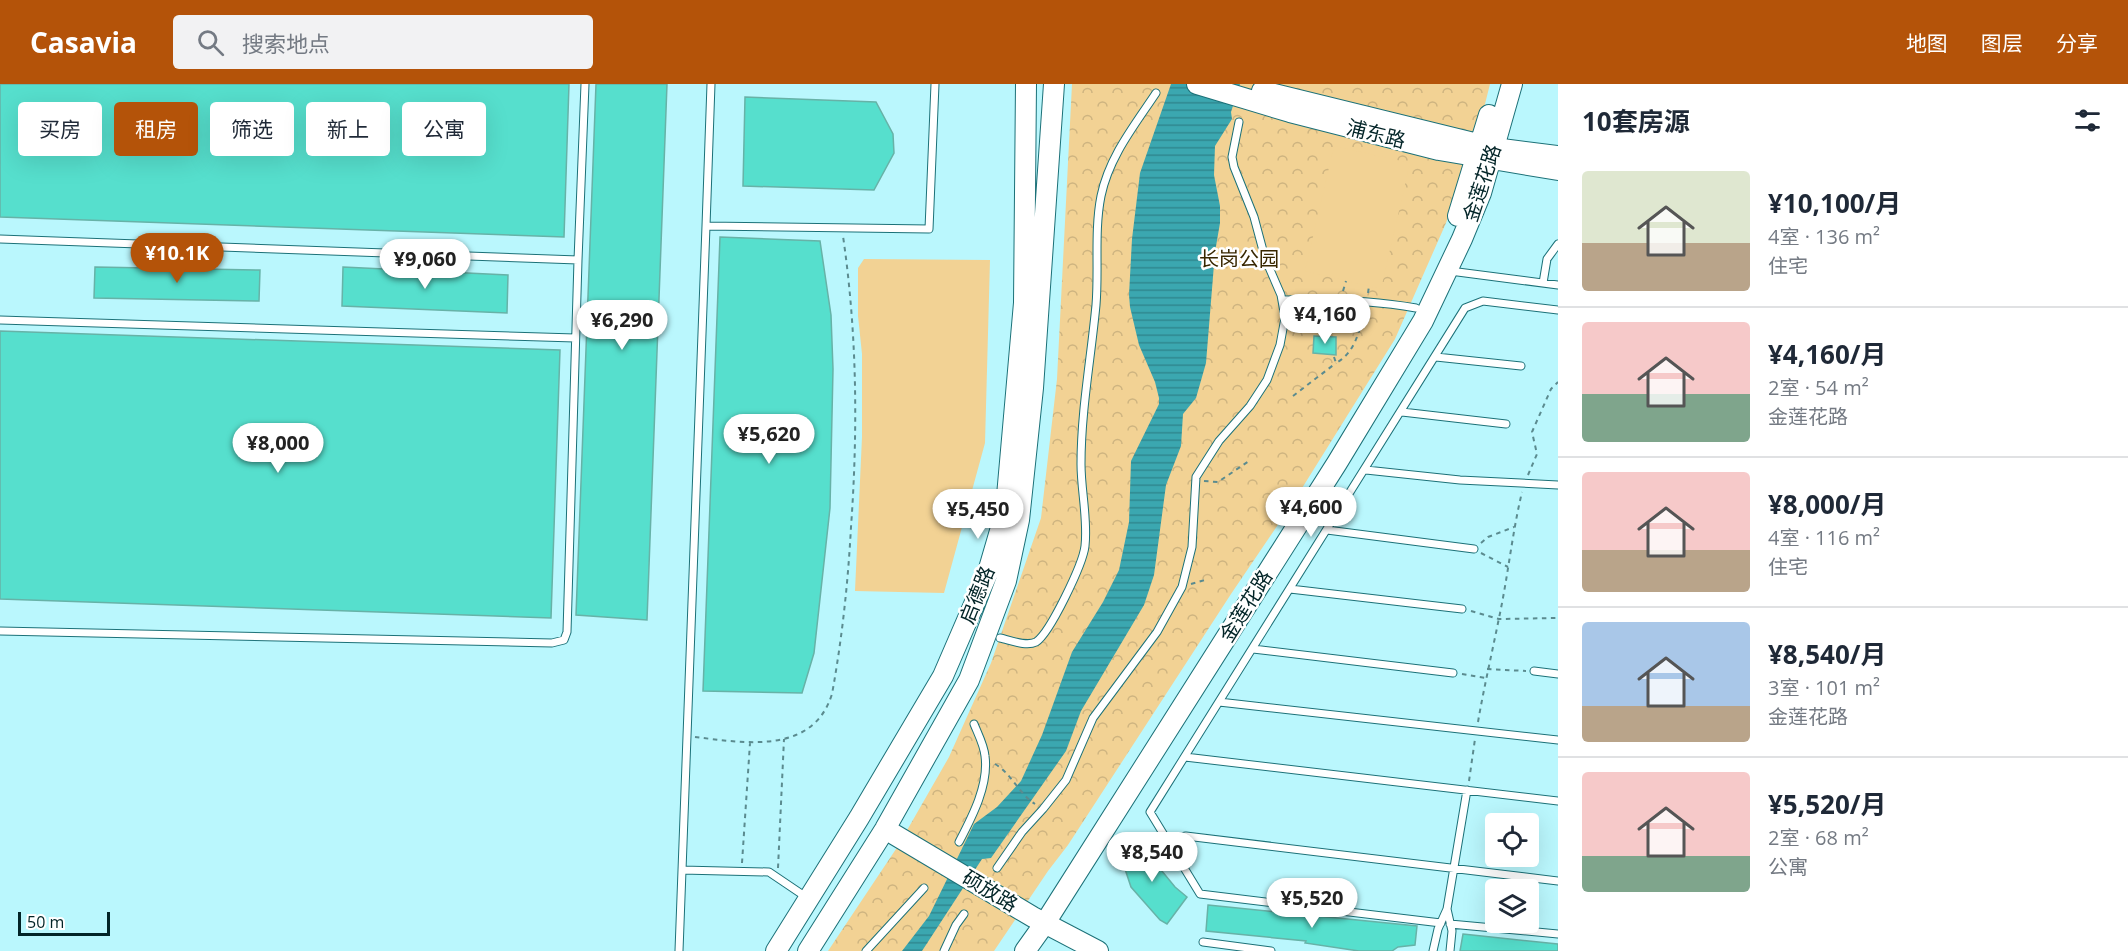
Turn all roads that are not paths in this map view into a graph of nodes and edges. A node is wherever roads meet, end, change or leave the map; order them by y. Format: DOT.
graph roads {
  1 [pos="585,84"];
  2 [pos="711,84"];
  3 [pos="935,84"];
  4 [pos="1026,84"];
  5 [pos="1054,84"];
  6 [pos="1197,84"];
  7 [pos="1237,84"];
  8 [pos="1498,84"];
  9 [pos="1512,84"];
  10 [pos="1156,93"];
  11 [pos="1239,122"];
  12 [pos="1485,152"];
  13 [pos="1558,156"];
  14 [pos="1558,170"];
  15 [pos="706,226"];
  16 [pos="0,239"];
  17 [pos="1558,244"];
  18 [pos="578,260"];
  19 [pos="1447,271"];
  20 [pos="1543,283"];
  21 [pos="1558,285"];
  22 [pos="1282,300"];
  23 [pos="1416,308"];
  24 [pos="1558,310"];
  25 [pos="0,320"];
  26 [pos="575,338"];
  27 [pos="1436,357"];
  28 [pos="1521,366"];
  29 [pos="1402,412"];
  30 [pos="1506,424"];
  31 [pos="1366,470"];
  32 [pos="1558,485"];
  33 [pos="1327,530"];
  34 [pos="1474,549"];
  35 [pos="1290,589"];
  36 [pos="1462,609"];
  37 [pos="0,631"];
  38 [pos="1000,638"];
  39 [pos="1253,649"];
  40 [pos="1534,671"];
  41 [pos="1454,673"];
  42 [pos="1558,674"];
  43 [pos="1219,702"];
  44 [pos="974,724"];
  45 [pos="1558,740"];
  46 [pos="1185,757"];
  47 [pos="1467,790"];
  48 [pos="1558,801"];
  49 [pos="885,829"];
  50 [pos="1167,840"];
  51 [pos="959,842"];
  52 [pos="997,868"];
  53 [pos="1454,868"];
  54 [pos="682,870"];
  55 [pos="1558,881"];
  56 [pos="924,888"];
  57 [pos="809,899"];
  58 [pos="1447,909"];
  59 [pos="964,914"];
  60 [pos="1039,920"];
  61 [pos="1441,922"];
  62 [pos="1450,924"];
  63 [pos="1558,934"];
  64 [pos="1203,942"];
  65 [pos="679,951"];
  66 [pos="776,951"];
  67 [pos="808,951"];
  68 [pos="866,951"];
  69 [pos="944,951"];
  70 [pos="1012,951"];
  71 [pos="1025,951"];
  72 [pos="1098,951"];
  73 [pos="1271,951"];
  74 [pos="1433,951"];
  75 [pos="1450,951"];
  1 -- 18 [label="lane"];
  2 -- 15 [label="lane"];
  3 -- 15 [label="lane"];
  4 -- 57 [label="street, 启德路"];
  5 -- 49 [label="street, 启德路"];
  6 -- 12 [label="street, 浦东路"];
  7 -- 12 [label="street, 浦东路"];
  8 -- 12 [label="street, 金莲花路"];
  9 -- 12 [label="street, 金莲花路"];
  10 -- 38 [label="lane"];
  11 -- 22 [label="lane"];
  12 -- 13 [label="street, 浦东路"];
  12 -- 14 [label="street, 浦东路"];
  12 -- 19 [label="street, 金莲花路"];
  12 -- 23 [label="street, 金莲花路"];
  15 -- 54 [label="lane"];
  16 -- 18 [label="lane"];
  17 -- 20 [label="lane"];
  18 -- 26 [label="lane"];
  19 -- 20 [label="lane"];
  19 -- 60 [label="street, 金莲花路"];
  20 -- 21 [label="lane"];
  22 -- 23 [label="lane"];
  22 -- 52 [label="lane"];
  23 -- 60 [label="street, 金莲花路"];
  24 -- 27 [label="lane"];
  25 -- 26 [label="lane"];
  26 -- 37 [label="lane"];
  27 -- 28 [label="lane"];
  27 -- 29 [label="lane"];
  29 -- 30 [label="lane"];
  29 -- 31 [label="lane"];
  31 -- 32 [label="lane"];
  31 -- 33 [label="lane"];
  33 -- 34 [label="lane"];
  33 -- 35 [label="lane"];
  35 -- 36 [label="lane"];
  35 -- 39 [label="lane"];
  39 -- 41 [label="lane"];
  39 -- 43 [label="lane"];
  40 -- 42 [label="lane"];
  43 -- 45 [label="lane"];
  43 -- 46 [label="lane"];
  44 -- 51 [label="lane"];
  46 -- 47 [label="lane"];
  46 -- 50 [label="lane"];
  47 -- 48 [label="lane"];
  47 -- 53 [label="lane"];
  49 -- 60 [label="street, 硕放路"];
  49 -- 67 [label="street, 启德路"];
  50 -- 53 [label="lane"];
  50 -- 61 [label="lane"];
  53 -- 55 [label="lane"];
  53 -- 58 [label="lane"];
  54 -- 57 [label="lane"];
  54 -- 65 [label="lane"];
  56 -- 68 [label="lane"];
  57 -- 66 [label="street, 启德路"];
  58 -- 61 [label="lane"];
  58 -- 62 [label="lane"];
  59 -- 69 [label="lane"];
  60 -- 70 [label="street, 金莲花路"];
  60 -- 71 [label="street, 金莲花路"];
  60 -- 72 [label="street, 硕放路"];
  61 -- 74 [label="lane"];
  62 -- 63 [label="lane"];
  62 -- 75 [label="lane"];
  64 -- 73 [label="lane"];
}
